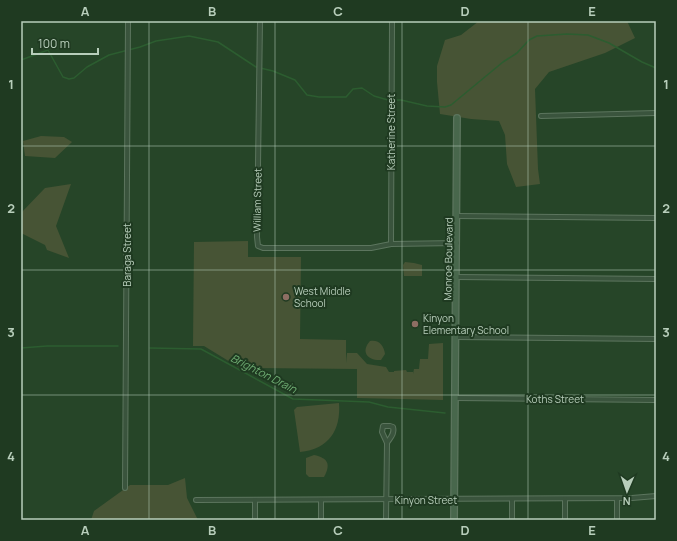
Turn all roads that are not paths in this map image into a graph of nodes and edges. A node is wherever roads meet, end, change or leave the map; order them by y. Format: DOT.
graph roads {
  1 [pos="128,21"];
  2 [pos="260,21"];
  3 [pos="392,21"];
  4 [pos="656,113"];
  5 [pos="542,116"];
  6 [pos="457,118"];
  7 [pos="457,216"];
  8 [pos="656,218"];
  9 [pos="457,243"];
  10 [pos="390,244"];
  11 [pos="456,277"];
  12 [pos="656,279"];
  13 [pos="456,337"];
  14 [pos="656,340"];
  15 [pos="455,398"];
  16 [pos="656,400"];
  17 [pos="387,443"];
  18 [pos="125,488"];
  19 [pos="656,496"];
  20 [pos="617,498"];
  21 [pos="512,499"];
  22 [pos="565,499"];
  23 [pos="196,500"];
  24 [pos="255,500"];
  25 [pos="321,500"];
  26 [pos="387,500"];
  27 [pos="454,500"];
  28 [pos="255,520"];
  29 [pos="321,520"];
  30 [pos="386,520"];
  31 [pos="454,520"];
  32 [pos="512,520"];
  33 [pos="565,520"];
  34 [pos="617,520"];
  1 -- 18 [label="street, Baraga Street"];
  2 -- 10 [label="street, William Street"];
  3 -- 10 [label="street, Katherine Street"];
  4 -- 5 [label="street"];
  6 -- 7 [label="street, Monroe Boulevard"];
  7 -- 8 [label="street"];
  7 -- 9 [label="street, Monroe Boulevard"];
  9 -- 10 [label="street"];
  9 -- 11 [label="street, Monroe Boulevard"];
  11 -- 12 [label="street"];
  11 -- 13 [label="street, Monroe Boulevard"];
  13 -- 14 [label="street"];
  13 -- 15 [label="street, Monroe Boulevard"];
  15 -- 16 [label="street, Koths Street"];
  15 -- 27 [label="street, Monroe Boulevard"];
  17 -- 26 [label="street"];
  19 -- 20 [label="street, Kinyon Street"];
  20 -- 22 [label="street, Kinyon Street"];
  20 -- 34 [label="street"];
  21 -- 22 [label="street, Kinyon Street"];
  21 -- 27 [label="street, Kinyon Street"];
  21 -- 32 [label="street"];
  22 -- 33 [label="street"];
  23 -- 24 [label="street, Kinyon Street"];
  24 -- 25 [label="street, Kinyon Street"];
  24 -- 28 [label="street"];
  25 -- 26 [label="street, Kinyon Street"];
  25 -- 29 [label="street"];
  26 -- 27 [label="street, Kinyon Street"];
  26 -- 30 [label="street"];
  27 -- 31 [label="street, Monroe Boulevard"];
}
